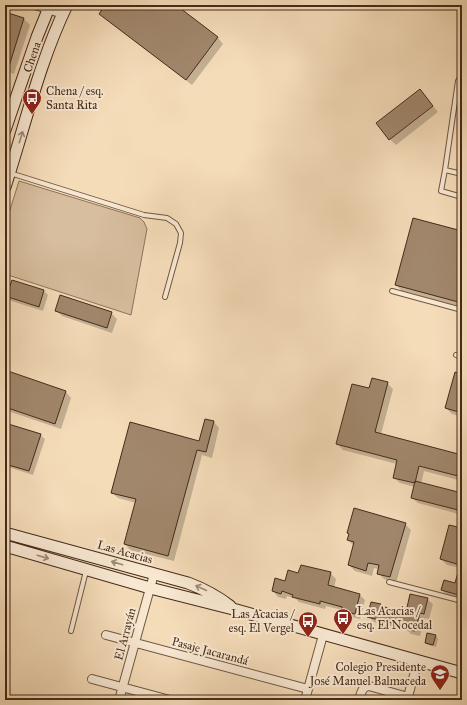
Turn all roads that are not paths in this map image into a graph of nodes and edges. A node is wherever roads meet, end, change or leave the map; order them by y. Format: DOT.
graph roads {
  1 [pos="35,5"];
  2 [pos="49,7"];
  3 [pos="65,9"];
  4 [pos="462,75"];
  5 [pos="5,130"];
  6 [pos="444,170"];
  7 [pos="7,173"];
  8 [pos="462,174"];
  9 [pos="5,187"];
  10 [pos="462,197"];
  11 [pos="392,291"];
  12 [pos="165,297"];
  13 [pos="462,310"];
  14 [pos="456,355"];
  15 [pos="462,357"];
  16 [pos="5,533"];
  17 [pos="5,546"];
  18 [pos="87,569"];
  19 [pos="154,574"];
  20 [pos="389,582"];
  21 [pos="150,588"];
  22 [pos="462,601"];
  23 [pos="233,609"];
  24 [pos="71,631"];
  25 [pos="106,635"];
  26 [pos="323,635"];
  27 [pos="135,643"];
  28 [pos="418,661"];
  29 [pos="462,673"];
  30 [pos="92,679"];
  31 [pos="123,687"];
  32 [pos="308,689"];
  33 [pos="408,698"];
  34 [pos="119,700"];
  35 [pos="170,700"];
  36 [pos="305,700"];
  37 [pos="359,700"];
  1 -- 2 [label="street"];
  2 -- 3 [label="street"];
  2 -- 5 [label="main road, Chena"];
  7 -- 3 [label="main road, Chena, one-way"];
  4 -- 6 [label="lane"];
  6 -- 8 [label="lane"];
  6 -- 10 [label="lane"];
  7 -- 9 [label="main road, Chena"];
  7 -- 12 [label="lane"];
  11 -- 13 [label="lane"];
  14 -- 15 [label="lane"];
  19 -- 16 [label="main road, Las Acacias, one-way"];
  17 -- 18 [label="main road, Las Acacias, one-way"];
  18 -- 21 [label="main road, Las Acacias"];
  18 -- 24 [label="lane"];
  19 -- 21 [label="street, El Arrayán"];
  23 -- 19 [label="main road, Las Acacias, one-way"];
  20 -- 22 [label="lane"];
  21 -- 23 [label="main road, Las Acacias"];
  21 -- 27 [label="street, El Arrayán"];
  23 -- 26 [label="main road, Las Acacias"];
  25 -- 27 [label="street, Pasaje Jacarandá"];
  26 -- 28 [label="main road, Las Acacias"];
  26 -- 32 [label="street"];
  27 -- 31 [label="street, El Arrayán"];
  27 -- 32 [label="street, Pasaje Jacarandá"];
  28 -- 29 [label="main road, Las Acacias"];
  28 -- 33 [label="street"];
  30 -- 31 [label="street"];
  31 -- 34 [label="street, El Arrayán"];
  31 -- 35 [label="street"];
  32 -- 36 [label="street"];
  33 -- 37 [label="street"];
}
